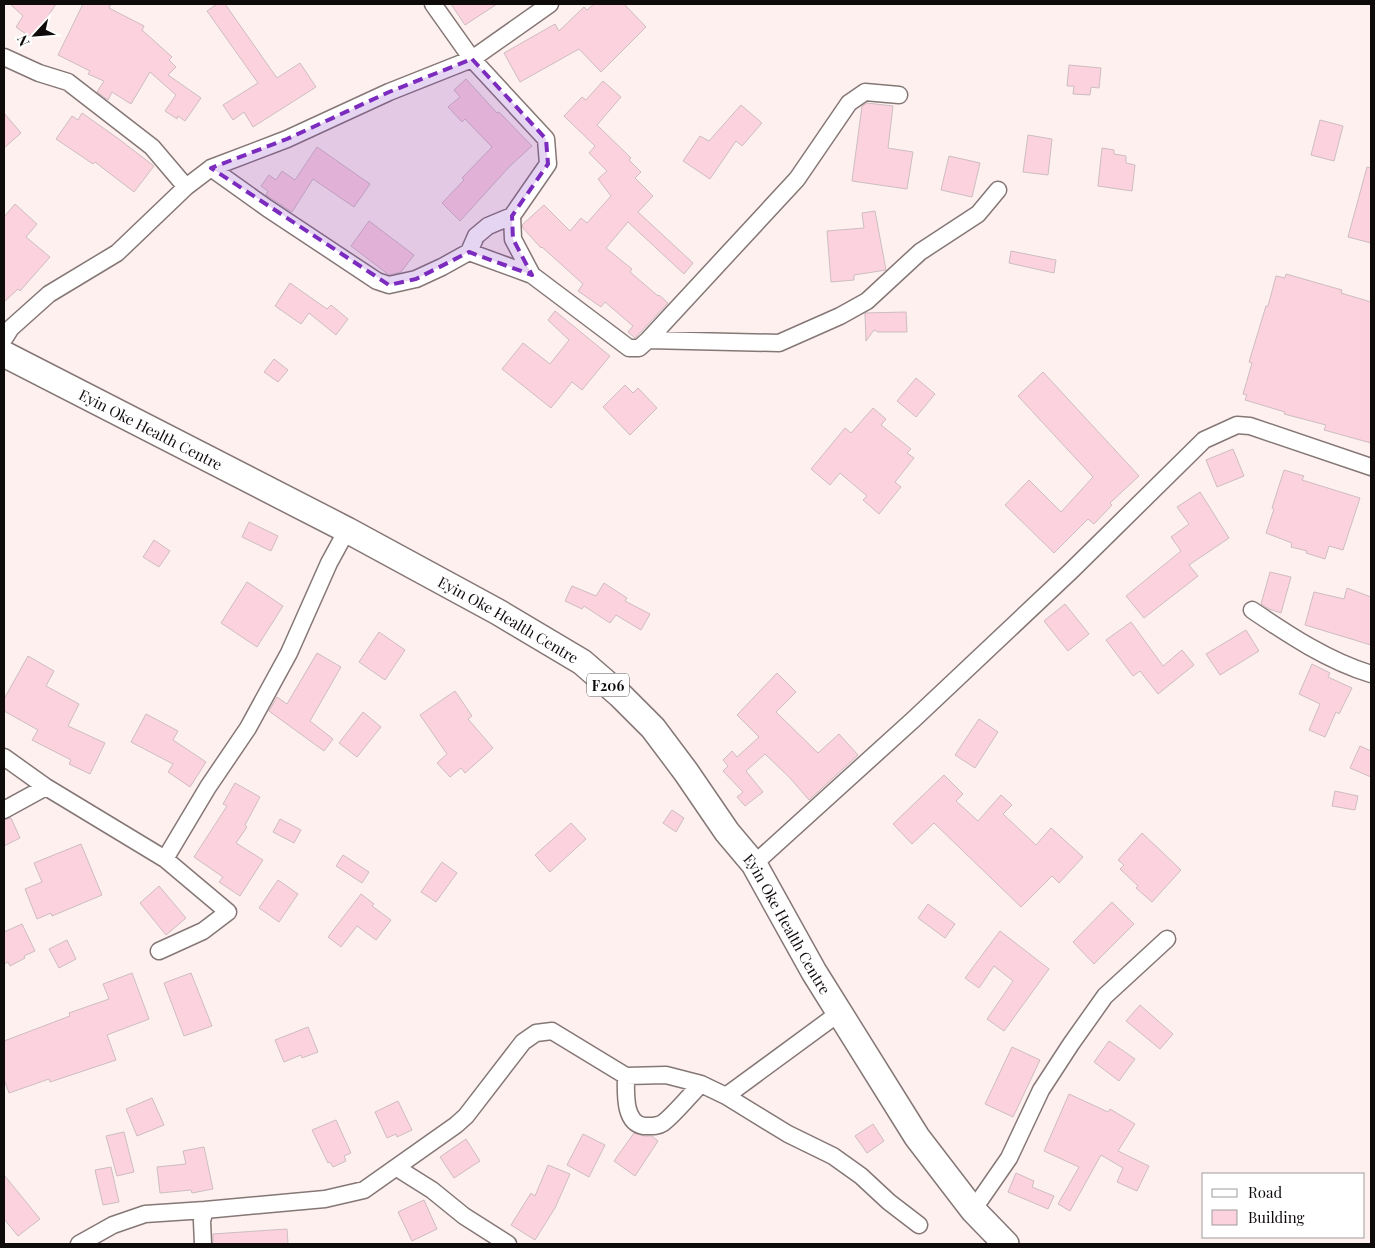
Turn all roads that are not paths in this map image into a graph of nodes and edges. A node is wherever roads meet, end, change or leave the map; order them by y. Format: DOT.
graph roads {
  1 [pos="433,4"];
  2 [pos="550,4"];
  3 [pos="4,57"];
  4 [pos="472,59"];
  5 [pos="899,95"];
  6 [pos="211,168"];
  7 [pos="186,187"];
  8 [pos="998,190"];
  9 [pos="512,216"];
  10 [pos="469,252"];
  11 [pos="532,275"];
  12 [pos="4,339"];
  13 [pos="648,340"];
  14 [pos="4,354"];
  15 [pos="1371,467"];
  16 [pos="347,530"];
  17 [pos="1252,610"];
  18 [pos="1371,674"];
  19 [pos="4,757"];
  20 [pos="46,787"];
  21 [pos="4,810"];
  22 [pos="165,859"];
  23 [pos="754,864"];
  24 [pos="1167,939"];
  25 [pos="159,951"];
  26 [pos="839,1013"];
  27 [pos="626,1076"];
  28 [pos="701,1084"];
  29 [pos="726,1096"];
  30 [pos="397,1168"];
  31 [pos="205,1210"];
  32 [pos="973,1210"];
  33 [pos="919,1225"];
  34 [pos="79,1244"];
  35 [pos="203,1244"];
  36 [pos="508,1244"];
  37 [pos="1006,1244"];
  1 -- 4 [label="street"];
  2 -- 4 [label="street"];
  3 -- 7 [label="street"];
  4 -- 6 [label="street"];
  4 -- 9 [label="street"];
  5 -- 13 [label="street"];
  6 -- 7 [label="street"];
  6 -- 10 [label="street"];
  7 -- 12 [label="street"];
  8 -- 13 [label="street"];
  9 -- 10 [label="street"];
  9 -- 11 [label="street"];
  10 -- 11 [label="street"];
  11 -- 13 [label="street"];
  14 -- 16 [label="main road, Eyin Oke Health Centre / F206"];
  15 -- 23 [label="street"];
  16 -- 22 [label="street"];
  16 -- 23 [label="main road, Eyin Oke Health Centre / F206"];
  17 -- 18 [label="street"];
  19 -- 20 [label="street"];
  20 -- 21 [label="street"];
  20 -- 22 [label="street"];
  22 -- 25 [label="street"];
  23 -- 26 [label="main road, Eyin Oke Health Centre / F206"];
  24 -- 32 [label="street"];
  26 -- 29 [label="street"];
  26 -- 32 [label="main road, Eyin Oke Health Centre / F206"];
  27 -- 28 [label="street"];
  27 -- 28 [label="street"];
  27 -- 30 [label="street"];
  28 -- 29 [label="street"];
  29 -- 33 [label="street"];
  30 -- 31 [label="street"];
  30 -- 36 [label="street"];
  31 -- 34 [label="street"];
  31 -- 35 [label="street"];
  32 -- 37 [label="main road, Eyin Oke Health Centre / F206"];
}
